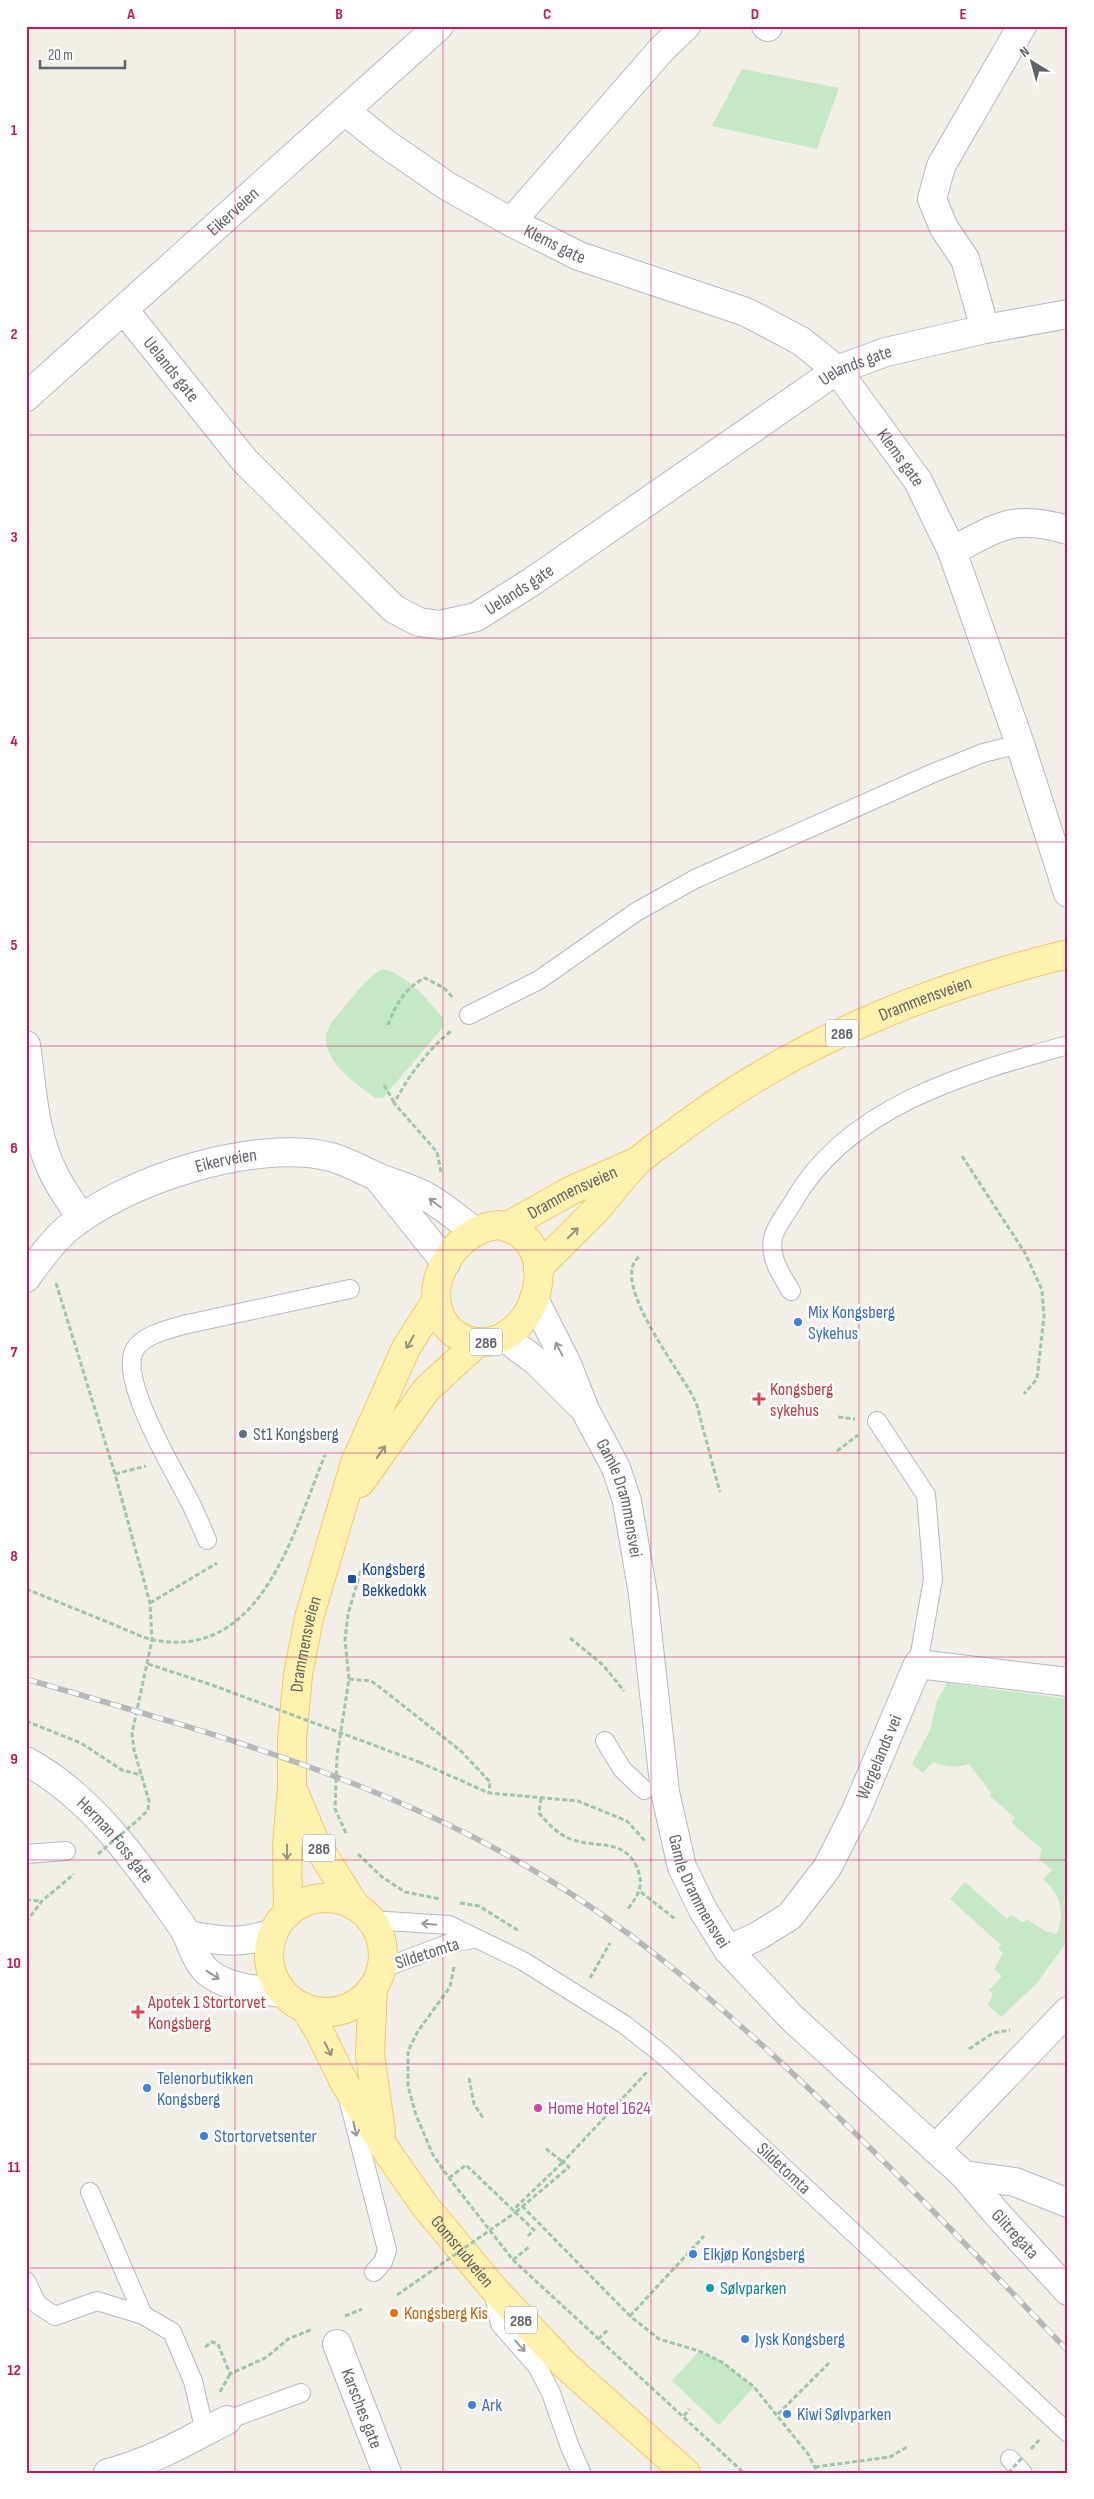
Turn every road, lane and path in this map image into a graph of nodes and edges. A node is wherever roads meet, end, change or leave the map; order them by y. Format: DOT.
graph roads {
  1 [pos="439,26"];
  2 [pos="686,26"];
  3 [pos="1022,26"];
  4 [pos="345,111"];
  5 [pos="510,222"];
  6 [pos="124,310"];
  7 [pos="1068,314"];
  8 [pos="985,329"];
  9 [pos="837,370"];
  10 [pos="26,398"];
  11 [pos="1068,530"];
  12 [pos="952,551"];
  13 [pos="1020,744"];
  14 [pos="1068,893"];
  15 [pos="1068,954"];
  16 [pos="469,1016"];
  17 [pos="388,1025"];
  18 [pos="26,1045"];
  19 [pos="1068,1045"];
  20 [pos="384,1085"];
  21 [pos="394,1103"];
  22 [pos="962,1156"];
  23 [pos="639,1160"];
  24 [pos="441,1172"];
  25 [pos="377,1177"];
  26 [pos="81,1218"];
  27 [pos="506,1227"];
  28 [pos="475,1231"];
  29 [pos="639,1258"];
  30 [pos="446,1263"];
  31 [pos="538,1268"];
  32 [pos="54,1275"];
  33 [pos="26,1278"];
  34 [pos="350,1288"];
  35 [pos="790,1291"];
  36 [pos="534,1299"];
  37 [pos="436,1301"];
  38 [pos="491,1340"];
  39 [pos="1024,1394"];
  40 [pos="585,1410"];
  41 [pos="877,1421"];
  42 [pos="325,1455"];
  43 [pos="147,1466"];
  44 [pos="115,1474"];
  45 [pos="720,1492"];
  46 [pos="343,1506"];
  47 [pos="207,1540"];
  48 [pos="217,1563"];
  49 [pos="361,1570"];
  50 [pos="26,1589"];
  51 [pos="150,1603"];
  52 [pos="570,1638"];
  53 [pos="152,1640"];
  54 [pos="148,1664"];
  55 [pos="918,1664"];
  56 [pos="349,1679"];
  57 [pos="1068,1682"];
  58 [pos="656,1701"];
  59 [pos="26,1721"];
  60 [pos="605,1741"];
  61 [pos="26,1761"];
  62 [pos="141,1775"];
  63 [pos="292,1786"];
  64 [pos="644,1790"];
  65 [pos="490,1793"];
  66 [pos="541,1798"];
  67 [pos="348,1839"];
  68 [pos="353,1846"];
  69 [pos="651,1847"];
  70 [pos="66,1851"];
  71 [pos="26,1854"];
  72 [pos="91,1860"];
  73 [pos="77,1872"];
  74 [pos="641,1892"];
  75 [pos="26,1900"];
  76 [pos="446,1900"];
  77 [pos="42,1901"];
  78 [pos="628,1909"];
  79 [pos="363,1913"];
  80 [pos="26,1922"];
  81 [pos="678,1922"];
  82 [pos="281,1923"];
  83 [pos="188,1935"];
  84 [pos="474,1939"];
  85 [pos="610,1943"];
  86 [pos="728,1950"];
  87 [pos="453,1964"];
  88 [pos="377,1978"];
  89 [pos="590,1978"];
  90 [pos="294,2000"];
  91 [pos="1068,2011"];
  92 [pos="1013,2030"];
  93 [pos="969,2049"];
  94 [pos="663,2055"];
  95 [pos="469,2078"];
  96 [pos="344,2082"];
  97 [pos="483,2118"];
  98 [pos="383,2142"];
  99 [pos="545,2148"];
  100 [pos="935,2149"];
  101 [pos="562,2162"];
  102 [pos="964,2175"];
  103 [pos="449,2178"];
  104 [pos="90,2192"];
  105 [pos="1068,2203"];
  106 [pos="522,2206"];
  107 [pos="515,2211"];
  108 [pos="528,2236"];
  109 [pos="704,2236"];
  110 [pos="529,2247"];
  111 [pos="513,2260"];
  112 [pos="374,2272"];
  113 [pos="26,2281"];
  114 [pos="493,2288"];
  115 [pos="1068,2291"];
  116 [pos="397,2295"];
  117 [pos="362,2308"];
  118 [pos="143,2315"];
  119 [pos="630,2316"];
  120 [pos="314,2328"];
  121 [pos="610,2329"];
  122 [pos="339,2330"];
  123 [pos="598,2339"];
  124 [pos="204,2350"];
  125 [pos="829,2363"];
  126 [pos="230,2374"];
  127 [pos="217,2384"];
  128 [pos="220,2392"];
  129 [pos="301,2393"];
  130 [pos="689,2409"];
  131 [pos="778,2414"];
  132 [pos="684,2416"];
  133 [pos="215,2427"];
  134 [pos="1068,2433"];
  135 [pos="909,2446"];
  136 [pos="815,2467"];
  137 [pos="581,2472"];
  138 [pos="108,2473"];
  139 [pos="387,2473"];
  140 [pos="686,2473"];
  141 [pos="744,2473"];
  142 [pos="818,2473"];
  1 -- 4 [label="street, Eikerveien"];
  2 -- 5 [label="street, Klems gate"];
  3 -- 8 [label="street"];
  4 -- 5 [label="street, Klems gate"];
  4 -- 6 [label="street, Eikerveien"];
  5 -- 9 [label="street, Klems gate"];
  6 -- 9 [label="street, Uelands gate"];
  6 -- 10 [label="street, Eikerveien"];
  7 -- 8 [label="street, Uelands gate"];
  8 -- 9 [label="street, Uelands gate"];
  9 -- 12 [label="street, Klems gate"];
  11 -- 12 [label="street"];
  12 -- 13 [label="street, Klems gate"];
  13 -- 14 [label="street, Klems gate"];
  13 -- 16 [label="lane"];
  15 -- 23 [label="main road, Drammensveien / 286"];
  16 -- 17 [label="path"];
  16 -- 21 [label="path"];
  18 -- 26 [label="street"];
  19 -- 35 [label="lane"];
  20 -- 21 [label="path"];
  21 -- 24 [label="path"];
  22 -- 39 [label="path"];
  23 -- 27 [label="main road, Drammensveien / 286"];
  31 -- 23 [label="main road, Drammensveien / 286, one-way"];
  25 -- 26 [label="street, Eikerveien"];
  28 -- 25 [label="street, Eikerveien, one-way"];
  25 -- 30 [label="street, Eikerveien"];
  26 -- 33 [label="street, Eikerveien"];
  27 -- 28 [label="main road, 286"];
  27 -- 31 [label="main road, 286"];
  28 -- 30 [label="main road, 286"];
  29 -- 45 [label="path"];
  30 -- 37 [label="main road, 286"];
  31 -- 36 [label="main road, 286"];
  32 -- 44 [label="path"];
  34 -- 47 [label="lane"];
  36 -- 38 [label="main road, 286"];
  40 -- 36 [label="street, Gamle Drammensvei, one-way"];
  37 -- 38 [label="main road, 286"];
  37 -- 46 [label="main road, Drammensveien / 286, one-way"];
  38 -- 40 [label="street, Gamle Drammensvei"];
  46 -- 38 [label="main road, Drammensveien / 286, one-way"];
  40 -- 58 [label="street, Gamle Drammensvei"];
  41 -- 55 [label="lane"];
  42 -- 53 [label="path"];
  43 -- 44 [label="path"];
  44 -- 51 [label="path"];
  46 -- 63 [label="main road, Drammensveien / 286"];
  48 -- 51 [label="path"];
  49 -- 56 [label="path"];
  50 -- 53 [label="path"];
  51 -- 53 [label="path"];
  52 -- 58 [label="path"];
  53 -- 54 [label="path"];
  54 -- 62 [label="path"];
  54 -- 65 [label="path, bridge"];
  55 -- 57 [label="street"];
  55 -- 86 [label="street, Wergelands vei"];
  56 -- 65 [label="path"];
  56 -- 67 [label="path"];
  58 -- 86 [label="street, Gamle Drammensvei"];
  59 -- 62 [label="path"];
  60 -- 64 [label="lane"];
  61 -- 83 [label="street, Herman Foss gate"];
  62 -- 72 [label="path, bridge"];
  63 -- 79 [label="main road, Drammensveien / 286"];
  63 -- 82 [label="main road, Drammensveien / 286, one-way"];
  65 -- 66 [label="path"];
  66 -- 69 [label="path"];
  66 -- 74 [label="path"];
  68 -- 76 [label="path"];
  70 -- 71 [label="lane"];
  73 -- 77 [label="path"];
  74 -- 78 [label="path"];
  74 -- 81 [label="path"];
  75 -- 77 [label="path"];
  77 -- 80 [label="path"];
  79 -- 82 [label="main road"];
  84 -- 79 [label="lane, Sildetomta, one-way"];
  79 -- 88 [label="main road, 286"];
  82 -- 83 [label="street"];
  82 -- 90 [label="main road, 286"];
  83 -- 90 [label="street, Herman Foss gate, one-way"];
  84 -- 88 [label="lane, Sildetomta"];
  84 -- 94 [label="lane, Sildetomta"];
  85 -- 89 [label="path"];
  86 -- 100 [label="street, Gamle Drammensvei"];
  87 -- 103 [label="path"];
  88 -- 90 [label="main road"];
  88 -- 98 [label="main road, Gomsrudveien / 286"];
  90 -- 96 [label="main road, Gomsrudveien / 286, one-way"];
  91 -- 100 [label="street"];
  92 -- 93 [label="path"];
  94 -- 101 [label="path"];
  94 -- 134 [label="lane, Sildetomta"];
  95 -- 97 [label="path"];
  96 -- 98 [label="main road, Gomsrudveien / 286"];
  96 -- 112 [label="lane, one-way"];
  98 -- 114 [label="main road, Gomsrudveien / 286"];
  99 -- 101 [label="path"];
  100 -- 102 [label="street, Gamle Drammensvei"];
  101 -- 106 [label="path"];
  101 -- 107 [label="path"];
  102 -- 105 [label="street"];
  102 -- 115 [label="street, Glitregata"];
  103 -- 107 [label="path"];
  103 -- 111 [label="path"];
  104 -- 118 [label="lane"];
  106 -- 107 [label="path"];
  106 -- 119 [label="path"];
  107 -- 108 [label="path"];
  107 -- 116 [label="path, bridge"];
  109 -- 119 [label="path"];
  110 -- 111 [label="path"];
  111 -- 123 [label="path"];
  113 -- 118 [label="lane"];
  114 -- 137 [label="lane, one-way"];
  114 -- 140 [label="main road, Gomsrudveien / 286"];
  117 -- 122 [label="path"];
  118 -- 133 [label="lane"];
  119 -- 131 [label="path"];
  120 -- 126 [label="path"];
  121 -- 123 [label="path"];
  122 -- 139 [label="street, Karsches gate"];
  123 -- 132 [label="path"];
  124 -- 126 [label="path"];
  125 -- 131 [label="path"];
  126 -- 128 [label="path"];
  127 -- 128 [label="path"];
  128 -- 133 [label="path"];
  129 -- 133 [label="lane"];
  130 -- 132 [label="path"];
  131 -- 136 [label="path"];
  132 -- 141 [label="path"];
  133 -- 138 [label="street"];
  135 -- 136 [label="path"];
  136 -- 142 [label="path"];
}
